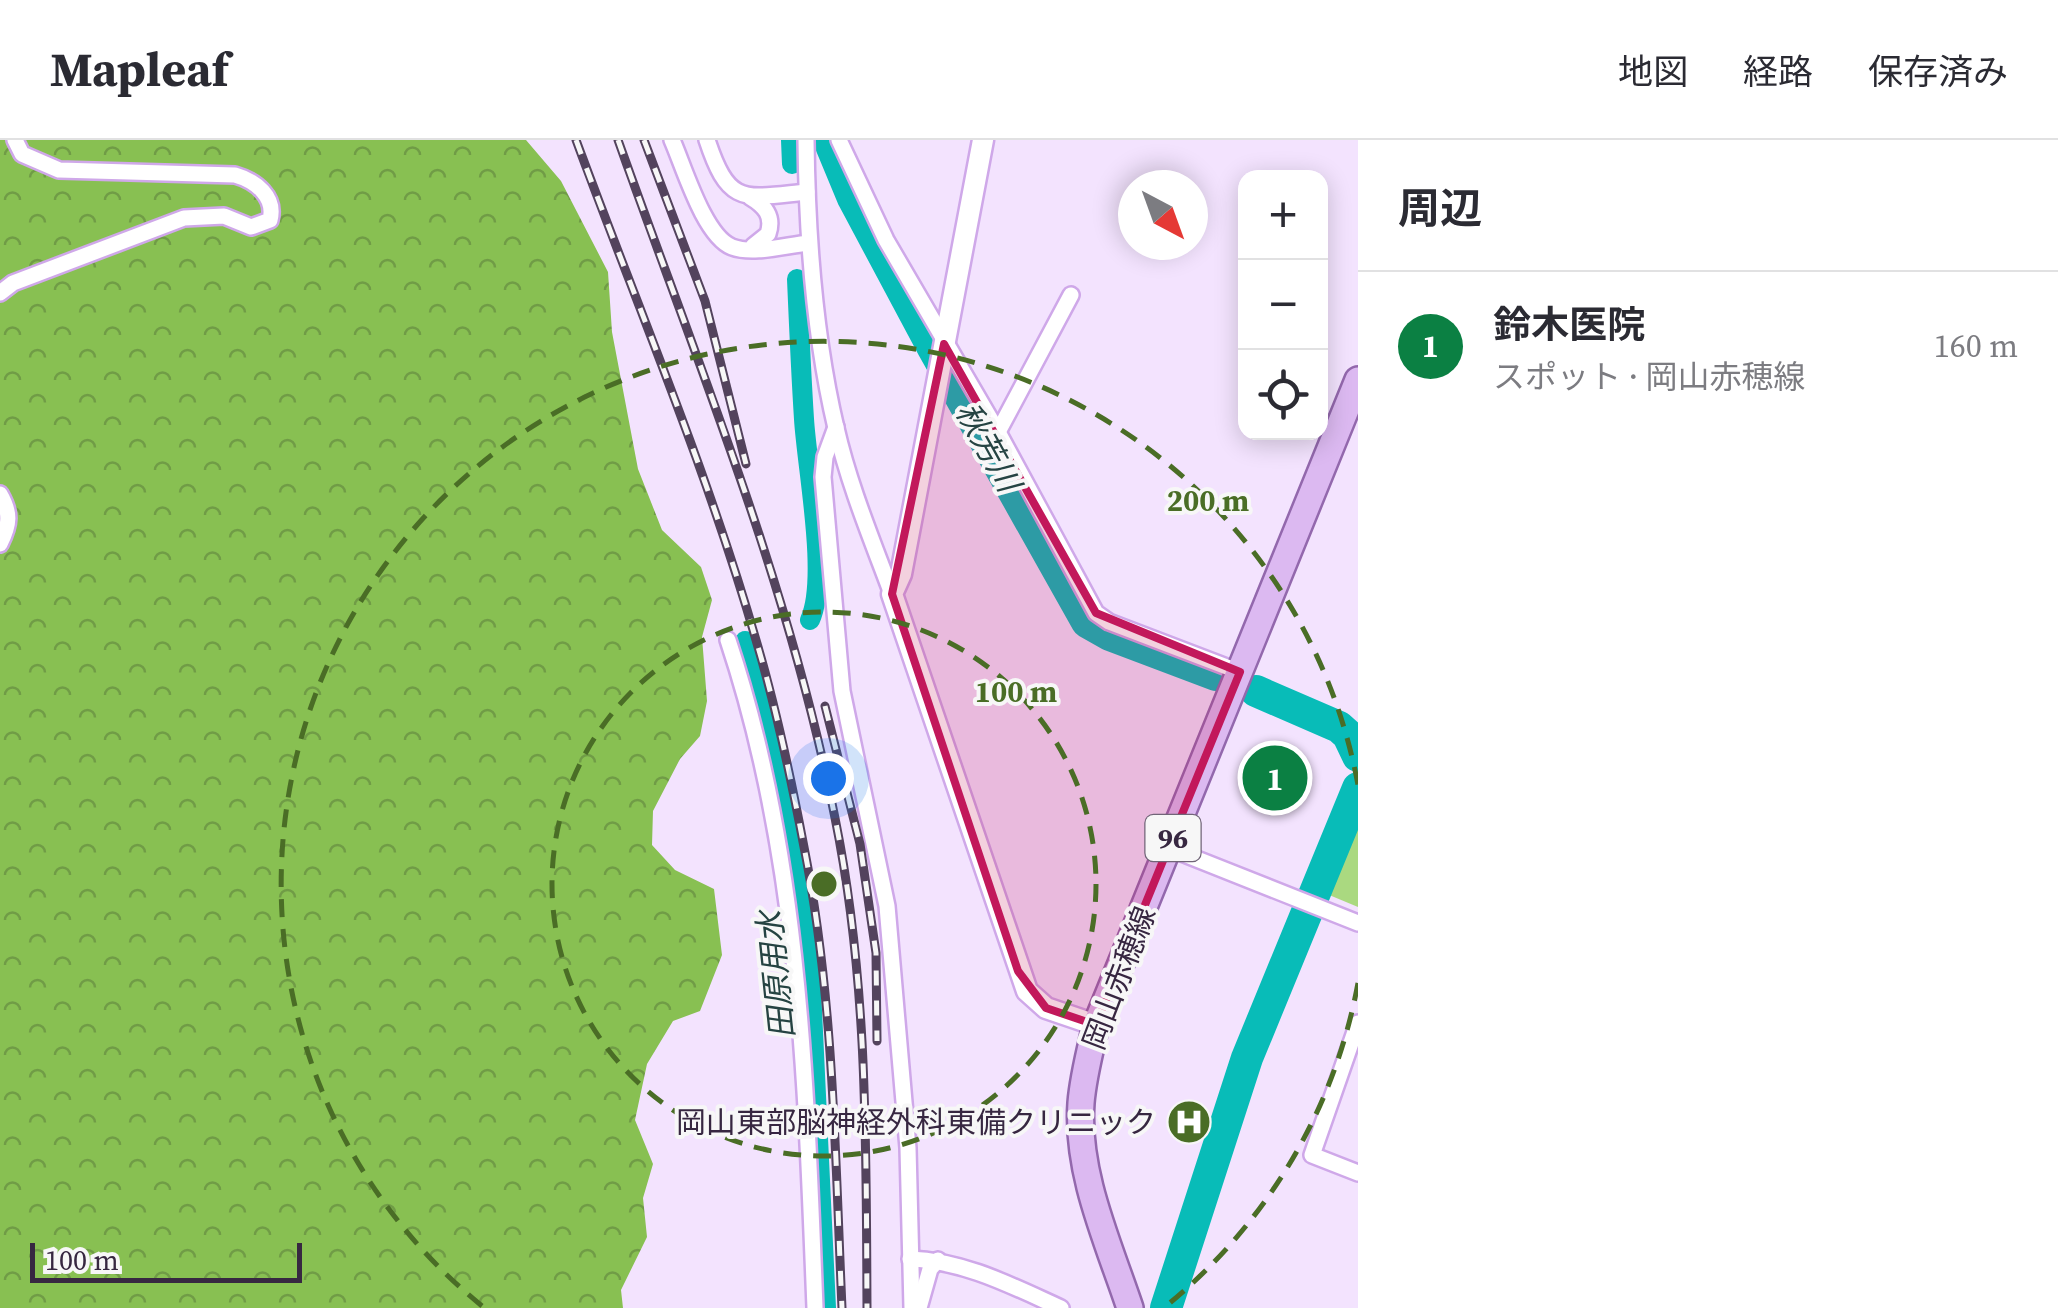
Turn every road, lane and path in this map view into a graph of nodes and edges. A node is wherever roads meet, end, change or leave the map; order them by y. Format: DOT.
graph roads {
  1 [pos="15,140"];
  2 [pos="672,140"];
  3 [pos="707,140"];
  4 [pos="806,140"];
  5 [pos="839,140"];
  6 [pos="983,140"];
  7 [pos="806,192"];
  8 [pos="750,197"];
  9 [pos="810,243"];
  10 [pos="748,248"];
  11 [pos="0,293"];
  12 [pos="1071,295"];
  13 [pos="944,344"];
  14 [pos="1358,380"];
  15 [pos="836,427"];
  16 [pos="998,432"];
  17 [pos="0,494"];
  18 [pos="0,544"];
  19 [pos="892,594"];
  20 [pos="728,640"];
  21 [pos="1240,672"];
  22 [pos="1169,848"];
  23 [pos="1358,924"];
  24 [pos="1358,1022"];
  25 [pos="1096,1025"];
  26 [pos="1358,1172"];
  27 [pos="910,1259"];
  28 [pos="938,1260"];
  29 [pos="815,1308"];
  30 [pos="915,1308"];
  31 [pos="1061,1308"];
  32 [pos="1130,1308"];
  1 -- 11 [label="street"];
  2 -- 10 [label="street"];
  3 -- 8 [label="street"];
  4 -- 7 [label="street"];
  5 -- 13 [label="street"];
  6 -- 13 [label="street"];
  7 -- 8 [label="street"];
  7 -- 9 [label="street"];
  8 -- 10 [label="street"];
  9 -- 10 [label="street"];
  9 -- 15 [label="street"];
  12 -- 16 [label="street"];
  13 -- 16 [label="street"];
  13 -- 19 [label="street"];
  14 -- 21 [label="main road, 岡山赤穂線 / 96"];
  15 -- 19 [label="street"];
  15 -- 27 [label="street"];
  16 -- 21 [label="street"];
  17 -- 18 [label="street"];
  19 -- 25 [label="street"];
  20 -- 29 [label="street"];
  21 -- 22 [label="main road, 岡山赤穂線 / 96"];
  22 -- 23 [label="street"];
  22 -- 25 [label="main road, 岡山赤穂線 / 96"];
  24 -- 26 [label="street"];
  25 -- 32 [label="main road, 岡山赤穂線 / 96"];
  27 -- 28 [label="street"];
  27 -- 30 [label="street"];
  28 -- 30 [label="street"];
  28 -- 31 [label="street"];
}
